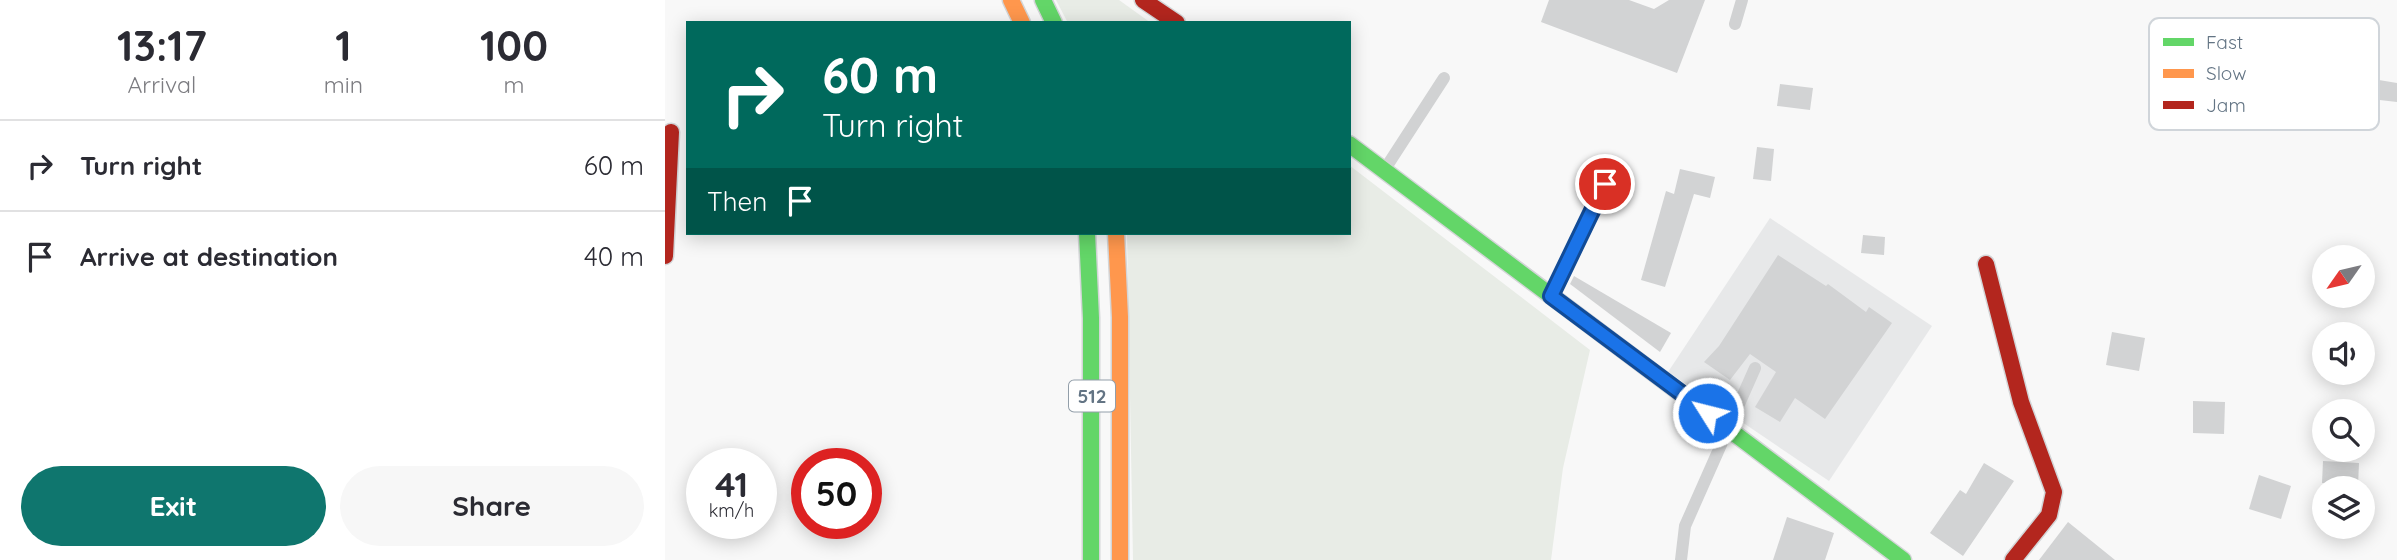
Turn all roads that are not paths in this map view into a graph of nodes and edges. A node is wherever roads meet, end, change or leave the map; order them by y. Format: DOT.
graph roads {
  1 [pos="1011,0"];
  2 [pos="1043,0"];
  3 [pos="1143,0"];
  4 [pos="1742,0"];
  5 [pos="1021,21"];
  6 [pos="1053,21"];
  7 [pos="1174,21"];
  8 [pos="1735,24"];
  9 [pos="1444,78"];
  10 [pos="671,132"];
  11 [pos="1351,145"];
  12 [pos="1385,170"];
  13 [pos="1605,184"];
  14 [pos="1087,235"];
  15 [pos="1116,235"];
  16 [pos="665,256"];
  17 [pos="1986,264"];
  18 [pos="1551,296"];
  19 [pos="1755,368"];
  20 [pos="1728,428"];
  21 [pos="1091,560"];
  22 [pos="1120,560"];
  23 [pos="1681,560"];
  24 [pos="1902,560"];
  25 [pos="2013,560"];
  1 -- 5 [label="main road"];
  2 -- 6 [label="main road"];
  3 -- 7 [label="main road"];
  4 -- 8 [label="lane"];
  9 -- 12 [label="lane"];
  10 -- 16 [label="main road"];
  11 -- 12 [label="main road"];
  12 -- 18 [label="main road"];
  13 -- 18 [label="lane"];
  14 -- 21 [label="main road, 512"];
  15 -- 22 [label="main road, 512"];
  17 -- 25 [label="main road"];
  18 -- 20 [label="main road"];
  19 -- 20 [label="lane"];
  20 -- 23 [label="lane"];
  20 -- 24 [label="main road"];
}
